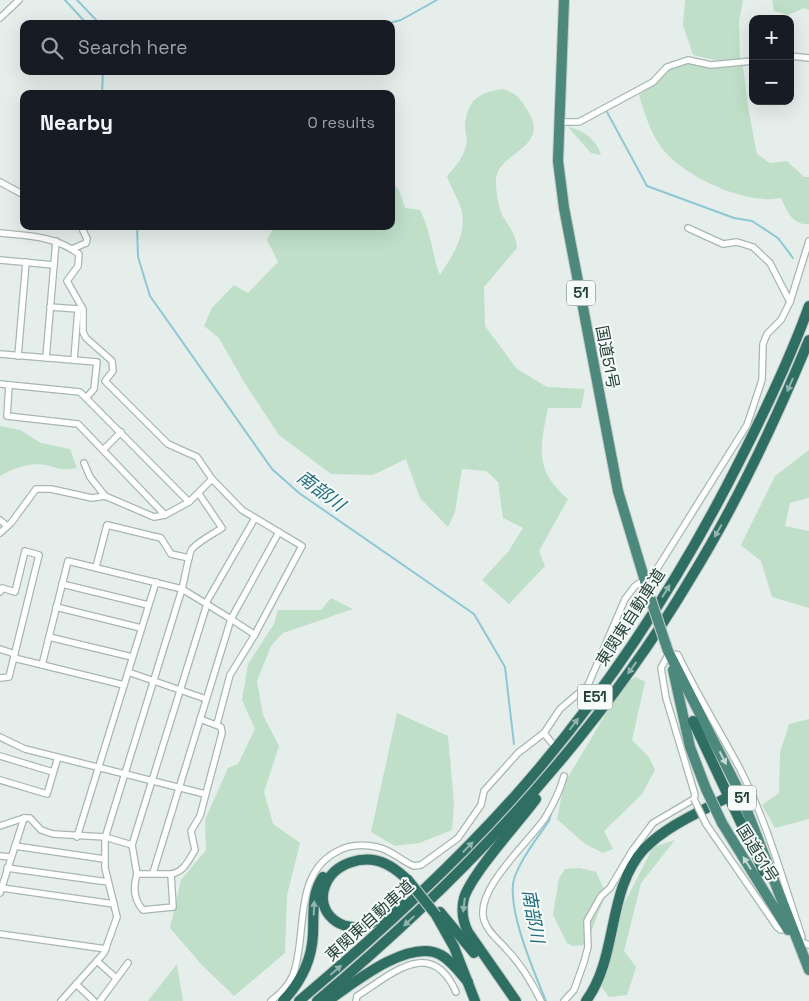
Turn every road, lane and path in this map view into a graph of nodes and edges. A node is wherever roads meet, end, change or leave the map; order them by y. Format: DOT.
graph roads {
  1 [pos="19,0"];
  2 [pos="564,0"];
  3 [pos="0,18"];
  4 [pos="794,56"];
  5 [pos="809,58"];
  6 [pos="749,61"];
  7 [pos="559,122"];
  8 [pos="0,182"];
  9 [pos="20,192"];
  10 [pos="688,228"];
  11 [pos="83,230"];
  12 [pos="0,233"];
  13 [pos="56,241"];
  14 [pos="809,241"];
  15 [pos="72,250"];
  16 [pos="0,260"];
  17 [pos="26,262"];
  18 [pos="54,265"];
  19 [pos="790,302"];
  20 [pos="809,306"];
  21 [pos="50,307"];
  22 [pos="809,340"];
  23 [pos="0,354"];
  24 [pos="18,356"];
  25 [pos="46,358"];
  26 [pos="74,360"];
  27 [pos="0,384"];
  28 [pos="9,385"];
  29 [pos="86,398"];
  30 [pos="121,432"];
  31 [pos="103,450"];
  32 [pos="84,463"];
  33 [pos="212,479"];
  34 [pos="199,494"];
  35 [pos="105,496"];
  36 [pos="189,502"];
  37 [pos="165,515"];
  38 [pos="255,518"];
  39 [pos="0,520"];
  40 [pos="8,526"];
  41 [pos="278,532"];
  42 [pos="0,533"];
  43 [pos="189,558"];
  44 [pos="96,567"];
  45 [pos="156,582"];
  46 [pos="62,584"];
  47 [pos="646,586"];
  48 [pos="182,588"];
  49 [pos="0,592"];
  50 [pos="207,604"];
  51 [pos="148,605"];
  52 [pos="56,607"];
  53 [pos="231,619"];
  54 [pos="141,628"];
  55 [pos="255,635"];
  56 [pos="49,637"];
  57 [pos="0,650"];
  58 [pos="668,652"];
  59 [pos="14,656"];
  60 [pos="132,657"];
  61 [pos="42,665"];
  62 [pos="678,671"];
  63 [pos="128,672"];
  64 [pos="0,678"];
  65 [pos="153,681"];
  66 [pos="124,685"];
  67 [pos="181,690"];
  68 [pos="678,694"];
  69 [pos="206,698"];
  70 [pos="200,719"];
  71 [pos="693,721"];
  72 [pos="217,724"];
  73 [pos="544,733"];
  74 [pos="0,737"];
  75 [pos="551,742"];
  76 [pos="569,750"];
  77 [pos="0,756"];
  78 [pos="58,757"];
  79 [pos="99,767"];
  80 [pos="54,772"];
  81 [pos="125,773"];
  82 [pos="564,776"];
  83 [pos="0,780"];
  84 [pos="152,780"];
  85 [pos="179,786"];
  86 [pos="205,794"];
  87 [pos="728,797"];
  88 [pos="694,799"];
  89 [pos="24,818"];
  90 [pos="0,826"];
  91 [pos="77,837"];
  92 [pos="105,837"];
  93 [pos="132,845"];
  94 [pos="15,846"];
  95 [pos="0,856"];
  96 [pos="11,858"];
  97 [pos="104,859"];
  98 [pos="454,861"];
  99 [pos="8,868"];
  100 [pos="764,872"];
  101 [pos="153,873"];
  102 [pos="137,874"];
  103 [pos="171,874"];
  104 [pos="410,879"];
  105 [pos="108,882"];
  106 [pos="1,890"];
  107 [pos="781,899"];
  108 [pos="114,904"];
  109 [pos="438,914"];
  110 [pos="785,925"];
  111 [pos="0,934"];
  112 [pos="802,945"];
  113 [pos="106,950"];
  114 [pos="97,961"];
  115 [pos="128,962"];
  116 [pos="493,970"];
  117 [pos="809,970"];
  118 [pos="116,978"];
  119 [pos="468,982"];
  120 [pos="76,984"];
  121 [pos="574,990"];
  122 [pos="456,992"];
  123 [pos="583,998"];
  124 [pos="61,1001"];
  125 [pos="94,1001"];
  126 [pos="100,1001"];
  127 [pos="271,1001"];
  128 [pos="283,1001"];
  129 [pos="299,1001"];
  130 [pos="317,1001"];
  131 [pos="328,1001"];
  132 [pos="356,1001"];
  133 [pos="475,1001"];
  134 [pos="516,1001"];
  135 [pos="541,1001"];
  136 [pos="564,1001"];
  1 -- 3 [label="street"];
  2 -- 7 [label="highway, 国道51号 / 51"];
  4 -- 5 [label="street"];
  6 -- 7 [label="street"];
  7 -- 47 [label="highway, 国道51号 / 51"];
  8 -- 9 [label="street"];
  10 -- 19 [label="street"];
  11 -- 15 [label="street"];
  12 -- 13 [label="street"];
  13 -- 15 [label="street"];
  13 -- 18 [label="street"];
  14 -- 19 [label="street"];
  15 -- 33 [label="street"];
  16 -- 17 [label="street"];
  17 -- 18 [label="street"];
  17 -- 24 [label="street"];
  18 -- 21 [label="street"];
  19 -- 47 [label="street"];
  98 -- 20 [label="highway, 東関東自動車道 / E51, one-way"];
  21 -- 25 [label="street"];
  21 -- 26 [label="street"];
  22 -- 76 [label="highway, 東関東自動車道 / E51, one-way"];
  23 -- 24 [label="street"];
  24 -- 25 [label="street"];
  25 -- 26 [label="street"];
  26 -- 29 [label="street"];
  27 -- 28 [label="street"];
  28 -- 29 [label="street"];
  28 -- 31 [label="street"];
  29 -- 30 [label="street"];
  30 -- 31 [label="street"];
  30 -- 36 [label="street"];
  31 -- 37 [label="street"];
  32 -- 35 [label="street"];
  33 -- 34 [label="street"];
  33 -- 38 [label="street"];
  34 -- 36 [label="street"];
  34 -- 43 [label="street"];
  35 -- 37 [label="street"];
  35 -- 40 [label="street"];
  36 -- 37 [label="street"];
  38 -- 41 [label="street"];
  38 -- 50 [label="street"];
  39 -- 40 [label="street"];
  40 -- 42 [label="street"];
  41 -- 53 [label="street"];
  41 -- 55 [label="street"];
  43 -- 44 [label="street"];
  43 -- 48 [label="street"];
  44 -- 45 [label="street"];
  44 -- 46 [label="street"];
  45 -- 48 [label="street"];
  45 -- 51 [label="street"];
  46 -- 51 [label="street"];
  46 -- 52 [label="street"];
  47 -- 58 [label="highway, 国道51号 / 51, bridge"];
  47 -- 73 [label="street"];
  48 -- 50 [label="street"];
  48 -- 65 [label="street"];
  49 -- 59 [label="street"];
  50 -- 53 [label="street"];
  50 -- 67 [label="street"];
  51 -- 54 [label="street"];
  52 -- 54 [label="street"];
  52 -- 56 [label="street"];
  53 -- 55 [label="street"];
  53 -- 69 [label="street"];
  54 -- 60 [label="street"];
  55 -- 72 [label="street"];
  56 -- 60 [label="street"];
  56 -- 61 [label="street"];
  57 -- 59 [label="street"];
  58 -- 62 [label="highway, 国道51号 / 51"];
  58 -- 68 [label="highway, 国道51号 / 51"];
  58 -- 88 [label="street"];
  58 -- 112 [label="street"];
  59 -- 61 [label="street"];
  59 -- 64 [label="street"];
  60 -- 63 [label="street"];
  61 -- 66 [label="street"];
  62 -- 71 [label="highway"];
  62 -- 107 [label="highway, 国道51号 / 51, one-way"];
  63 -- 65 [label="street"];
  63 -- 66 [label="street"];
  65 -- 67 [label="street"];
  65 -- 81 [label="street"];
  66 -- 79 [label="street"];
  67 -- 69 [label="street"];
  67 -- 84 [label="street"];
  68 -- 71 [label="highway"];
  110 -- 68 [label="highway, 国道51号 / 51, one-way, bridge"];
  69 -- 70 [label="street"];
  70 -- 72 [label="street"];
  70 -- 85 [label="street"];
  71 -- 87 [label="highway"];
  72 -- 86 [label="street"];
  73 -- 75 [label="street"];
  73 -- 127 [label="street"];
  74 -- 78 [label="street"];
  76 -- 116 [label="highway, one-way"];
  76 -- 130 [label="highway, 東関東自動車道 / E51, one-way"];
  77 -- 80 [label="street"];
  78 -- 79 [label="street"];
  78 -- 80 [label="street"];
  79 -- 81 [label="street"];
  79 -- 91 [label="street"];
  80 -- 83 [label="street"];
  81 -- 84 [label="street"];
  81 -- 92 [label="street"];
  82 -- 135 [label="street"];
  84 -- 85 [label="street"];
  84 -- 93 [label="street"];
  85 -- 86 [label="street"];
  85 -- 101 [label="street"];
  86 -- 103 [label="street"];
  87 -- 100 [label="highway"];
  87 -- 123 [label="highway"];
  88 -- 110 [label="street, bridge"];
  88 -- 121 [label="street"];
  89 -- 90 [label="street"];
  89 -- 91 [label="street"];
  89 -- 94 [label="street"];
  91 -- 92 [label="street"];
  92 -- 93 [label="street"];
  92 -- 97 [label="street"];
  93 -- 102 [label="street"];
  94 -- 96 [label="street"];
  94 -- 97 [label="street"];
  95 -- 96 [label="street"];
  96 -- 99 [label="street"];
  97 -- 105 [label="street"];
  98 -- 104 [label="highway"];
  129 -- 98 [label="highway, 東関東自動車道 / E51, one-way"];
  99 -- 105 [label="street"];
  99 -- 106 [label="street"];
  100 -- 107 [label="highway"];
  100 -- 110 [label="highway"];
  101 -- 102 [label="street"];
  101 -- 103 [label="street"];
  102 -- 103 [label="street"];
  104 -- 109 [label="highway, bridge"];
  128 -- 104 [label="highway, one-way"];
  105 -- 108 [label="street"];
  106 -- 108 [label="street"];
  107 -- 112 [label="highway, 国道51号 / 51"];
  108 -- 113 [label="street"];
  109 -- 116 [label="highway"];
  109 -- 119 [label="highway"];
  110 -- 112 [label="highway, 国道51号 / 51"];
  111 -- 113 [label="street"];
  112 -- 117 [label="highway, 国道51号 / 51"];
  113 -- 114 [label="street"];
  114 -- 118 [label="street"];
  114 -- 120 [label="street"];
  115 -- 118 [label="street"];
  116 -- 134 [label="highway"];
  118 -- 126 [label="street"];
  119 -- 131 [label="highway"];
  119 -- 133 [label="highway"];
  120 -- 124 [label="street"];
  120 -- 125 [label="street"];
  121 -- 123 [label="street"];
  121 -- 136 [label="street"];
  122 -- 132 [label="street"];
}
